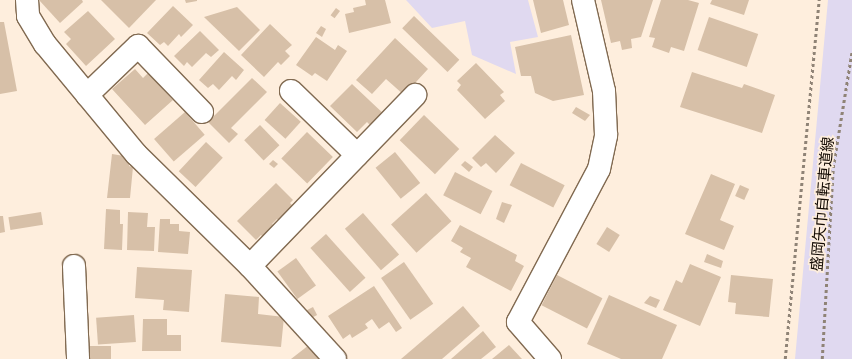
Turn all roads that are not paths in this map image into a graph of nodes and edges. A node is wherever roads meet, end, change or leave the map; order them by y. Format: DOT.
graph roads {
  1 [pos="28,0"];
  2 [pos="583,0"];
  3 [pos="291,91"];
  4 [pos="87,95"];
  5 [pos="414,95"];
  6 [pos="202,112"];
  7 [pos="356,155"];
  8 [pos="74,266"];
  9 [pos="250,266"];
  10 [pos="78,359"];
  11 [pos="335,359"];
  12 [pos="550,359"];
  1 -- 4 [label="street"];
  2 -- 12 [label="street"];
  3 -- 7 [label="street"];
  4 -- 6 [label="street"];
  4 -- 9 [label="street"];
  5 -- 7 [label="street"];
  7 -- 9 [label="street"];
  8 -- 10 [label="street"];
  9 -- 11 [label="street"];
}
